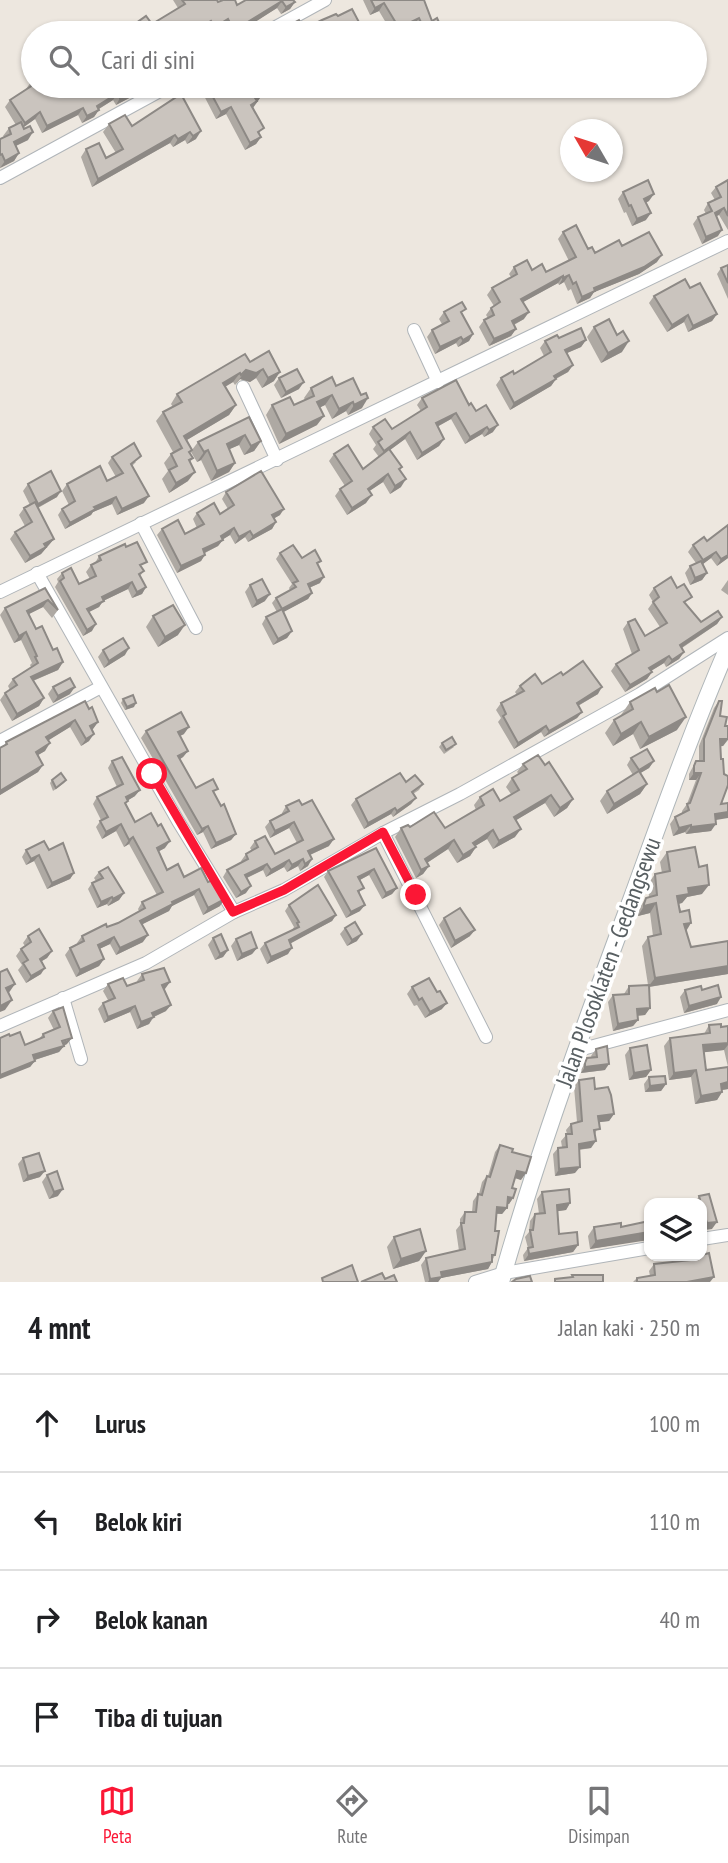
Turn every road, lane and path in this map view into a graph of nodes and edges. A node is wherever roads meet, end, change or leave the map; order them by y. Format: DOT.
graph roads {
  1 [pos="325,0"];
  2 [pos="287,21"];
  3 [pos="147,98"];
  4 [pos="0,178"];
  5 [pos="728,241"];
  6 [pos="414,330"];
  7 [pos="438,382"];
  8 [pos="243,387"];
  9 [pos="277,460"];
  10 [pos="141,523"];
  11 [pos="37,573"];
  12 [pos="0,592"];
  13 [pos="195,628"];
  14 [pos="728,638"];
  15 [pos="727,656"];
  16 [pos="101,687"];
  17 [pos="0,741"];
  18 [pos="383,832"];
  19 [pos="233,912"];
  20 [pos="62,998"];
  21 [pos="728,1010"];
  22 [pos="0,1026"];
  23 [pos="486,1037"];
  24 [pos="575,1051"];
  25 [pos="82,1059"];
  26 [pos="728,1235"];
  27 [pos="707,1238"];
  28 [pos="644,1249"];
  29 [pos="502,1278"];
  30 [pos="475,1282"];
  1 -- 2 [label="street"];
  3 -- 4 [label="street"];
  5 -- 7 [label="street"];
  6 -- 7 [label="street"];
  7 -- 9 [label="street"];
  8 -- 9 [label="street"];
  9 -- 10 [label="street"];
  10 -- 11 [label="street"];
  10 -- 13 [label="street"];
  11 -- 12 [label="street"];
  11 -- 16 [label="street"];
  14 -- 18 [label="street"];
  15 -- 24 [label="main road, Jalan Plosoklaten - Gedangsewu"];
  16 -- 17 [label="street"];
  16 -- 19 [label="street"];
  18 -- 19 [label="street"];
  18 -- 23 [label="street"];
  19 -- 20 [label="street"];
  20 -- 22 [label="street"];
  20 -- 25 [label="street"];
  21 -- 24 [label="street"];
  24 -- 29 [label="main road, Jalan Plosoklaten - Gedangsewu"];
  26 -- 27 [label="street"];
  28 -- 29 [label="street"];
  29 -- 30 [label="street"];
}
